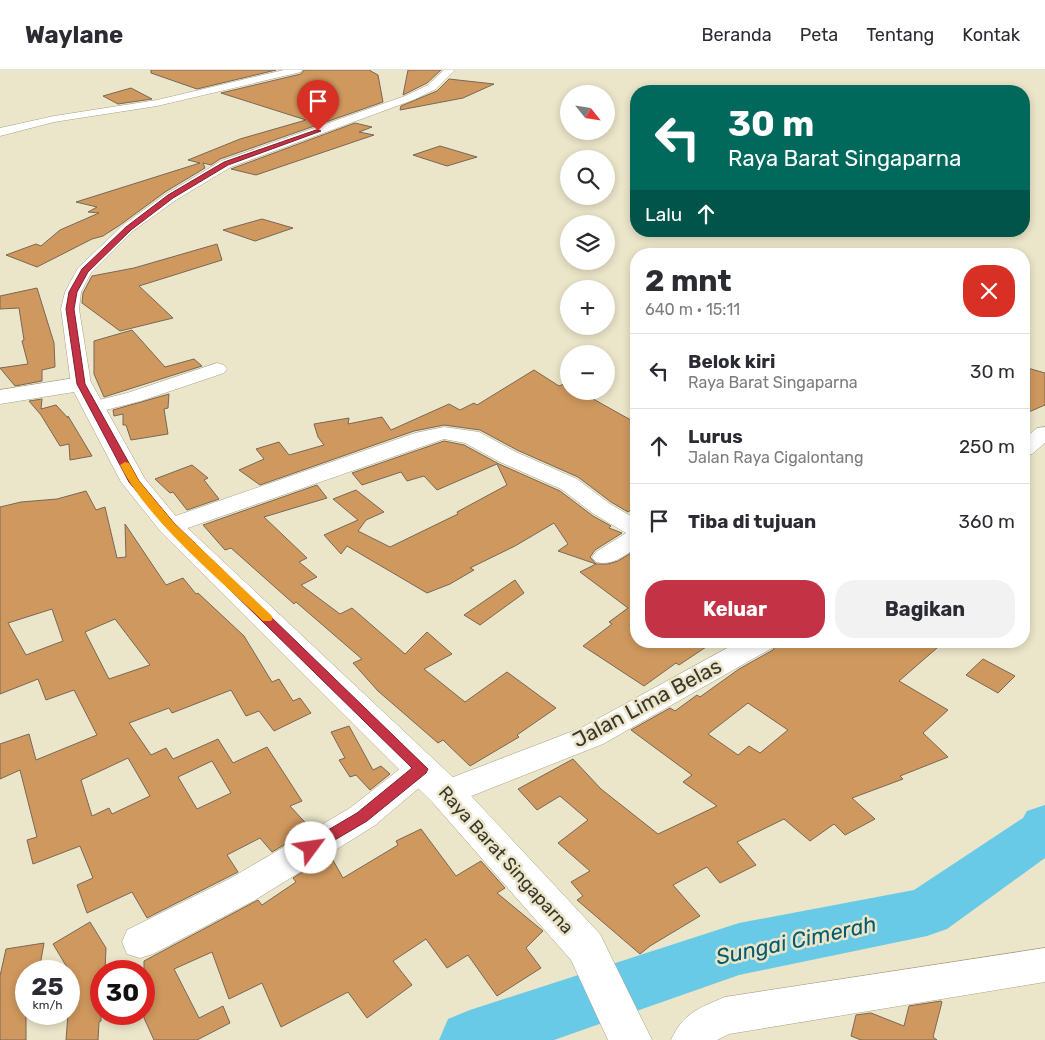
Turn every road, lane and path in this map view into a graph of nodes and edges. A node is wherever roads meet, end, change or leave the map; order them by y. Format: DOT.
graph roads {
  1 [pos="298,70"];
  2 [pos="450,70"];
  3 [pos="0,132"];
  4 [pos="217,369"];
  5 [pos="87,396"];
  6 [pos="0,397"];
  7 [pos="1045,433"];
  8 [pos="1030,444"];
  9 [pos="630,525"];
  10 [pos="170,526"];
  11 [pos="630,541"];
  12 [pos="605,557"];
  13 [pos="749,648"];
  14 [pos="421,769"];
  15 [pos="446,793"];
  16 [pos="140,942"];
  17 [pos="1045,965"];
  18 [pos="630,1040"];
  19 [pos="691,1040"];
  1 -- 3 [label="street"];
  2 -- 5 [label="street"];
  4 -- 5 [label="street"];
  5 -- 6 [label="main road"];
  5 -- 10 [label="main road, Raya Barat Singaparna"];
  7 -- 8 [label="street"];
  9 -- 10 [label="street"];
  10 -- 14 [label="main road, Raya Barat Singaparna"];
  11 -- 12 [label="street"];
  13 -- 15 [label="street, Jalan Lima Belas"];
  14 -- 15 [label="main road, Raya Barat Singaparna"];
  14 -- 16 [label="street"];
  15 -- 18 [label="main road, Raya Barat Singaparna"];
  17 -- 19 [label="street"];
}
